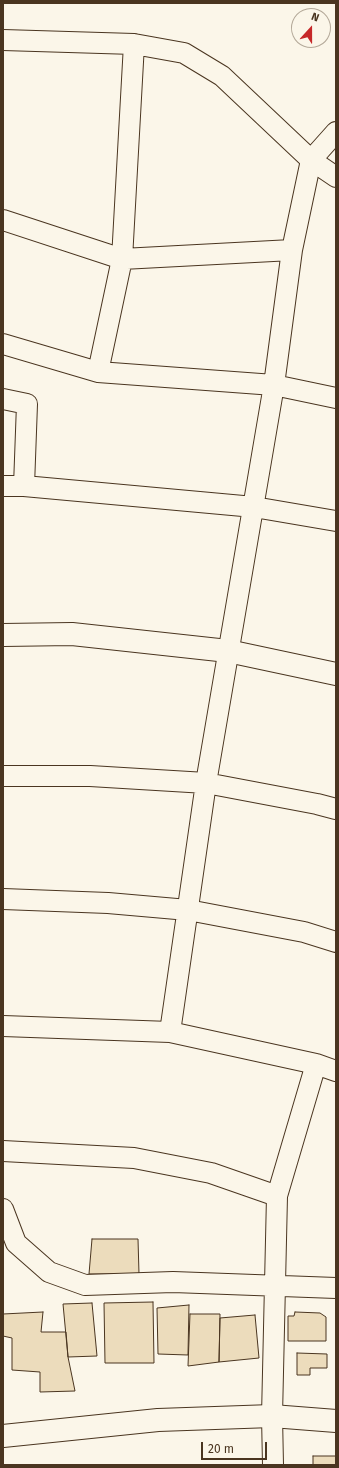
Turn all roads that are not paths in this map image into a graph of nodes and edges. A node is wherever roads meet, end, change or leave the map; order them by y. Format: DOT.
graph roads {
  1 [pos="3,40"];
  2 [pos="134,44"];
  3 [pos="336,132"];
  4 [pos="311,160"];
  5 [pos="336,178"];
  6 [pos="3,220"];
  7 [pos="292,250"];
  8 [pos="122,259"];
  9 [pos="3,344"];
  10 [pos="98,372"];
  11 [pos="274,385"];
  12 [pos="336,398"];
  13 [pos="3,399"];
  14 [pos="3,486"];
  15 [pos="24,486"];
  16 [pos="254,507"];
  17 [pos="336,521"];
  18 [pos="3,634"];
  19 [pos="228,651"];
  20 [pos="336,674"];
  21 [pos="3,776"];
  22 [pos="206,783"];
  23 [pos="336,809"];
  24 [pos="3,899"];
  25 [pos="188,910"];
  26 [pos="336,942"];
  27 [pos="3,1026"];
  28 [pos="170,1032"];
  29 [pos="316,1064"];
  30 [pos="336,1071"];
  31 [pos="3,1151"];
  32 [pos="277,1196"];
  33 [pos="3,1209"];
  34 [pos="275,1286"];
  35 [pos="336,1288"];
  36 [pos="272,1416"];
  37 [pos="336,1421"];
  38 [pos="3,1436"];
  39 [pos="273,1465"];
  1 -- 2 [label="street"];
  2 -- 4 [label="street"];
  2 -- 8 [label="street"];
  3 -- 4 [label="street"];
  4 -- 5 [label="street"];
  4 -- 7 [label="street"];
  6 -- 8 [label="street"];
  7 -- 8 [label="street"];
  7 -- 11 [label="street"];
  8 -- 10 [label="street"];
  9 -- 10 [label="street"];
  10 -- 11 [label="street"];
  11 -- 12 [label="street"];
  11 -- 16 [label="street"];
  13 -- 15 [label="street"];
  14 -- 15 [label="street"];
  15 -- 16 [label="street"];
  16 -- 17 [label="street"];
  16 -- 19 [label="street"];
  18 -- 19 [label="street"];
  19 -- 20 [label="street"];
  19 -- 22 [label="street"];
  21 -- 22 [label="street"];
  22 -- 23 [label="street"];
  22 -- 25 [label="street"];
  24 -- 25 [label="street"];
  25 -- 26 [label="street"];
  25 -- 28 [label="street"];
  27 -- 28 [label="street"];
  28 -- 29 [label="street"];
  29 -- 30 [label="street"];
  29 -- 32 [label="street"];
  31 -- 32 [label="street"];
  32 -- 34 [label="street"];
  33 -- 34 [label="street"];
  34 -- 35 [label="street"];
  34 -- 36 [label="street"];
  36 -- 37 [label="street"];
  36 -- 38 [label="street"];
  36 -- 39 [label="street"];
}
